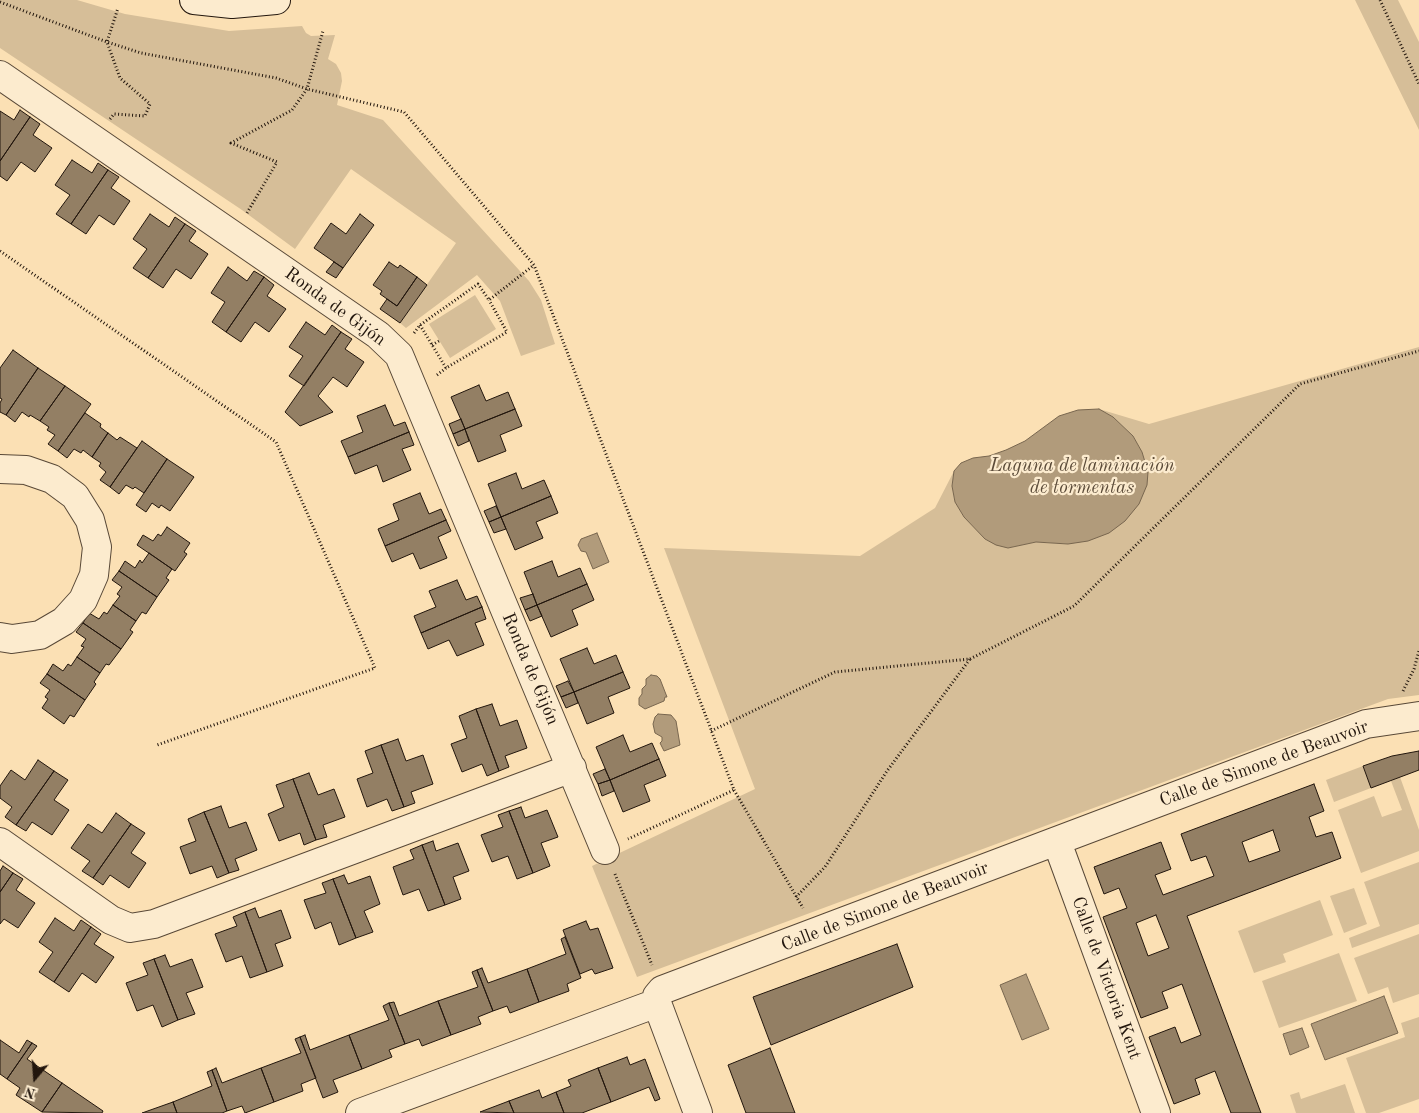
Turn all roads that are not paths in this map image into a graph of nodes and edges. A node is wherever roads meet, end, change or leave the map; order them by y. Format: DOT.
graph roads {
  1 [pos="194,0"];
  2 [pos="276,0"];
  3 [pos="0,75"];
  4 [pos="0,469"];
  5 [pos="0,637"];
  6 [pos="1419,716"];
  7 [pos="572,768"];
  8 [pos="0,842"];
  9 [pos="1057,842"];
  10 [pos="605,850"];
  11 [pos="659,997"];
  12 [pos="360,1113"];
  13 [pos="698,1113"];
  14 [pos="1156,1113"];
  1 -- 2 [label="street"];
  3 -- 7 [label="street, Ronda de Gijón"];
  4 -- 5 [label="street"];
  6 -- 9 [label="street, Calle de Simone de Beauvoir"];
  7 -- 8 [label="street"];
  7 -- 10 [label="street, Ronda de Gijón"];
  9 -- 11 [label="street, Calle de Simone de Beauvoir"];
  9 -- 14 [label="street, Calle de Victoria Kent"];
  11 -- 12 [label="street, Calle de Simone de Beauvoir"];
  11 -- 13 [label="street"];
}
